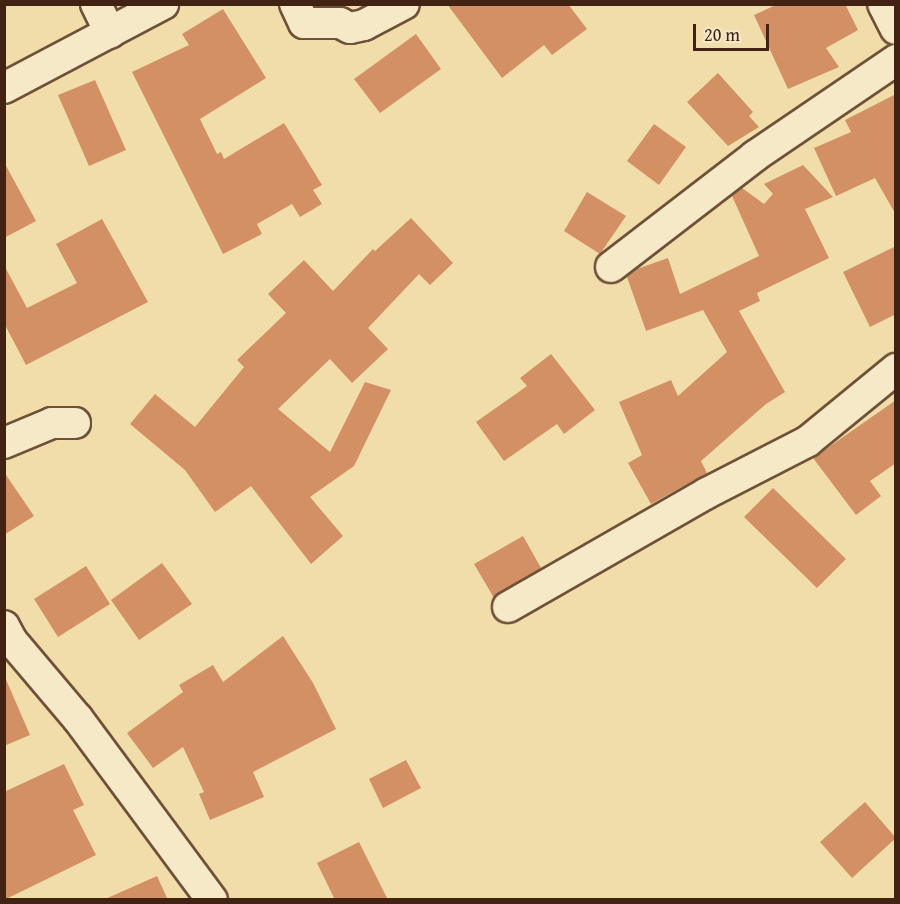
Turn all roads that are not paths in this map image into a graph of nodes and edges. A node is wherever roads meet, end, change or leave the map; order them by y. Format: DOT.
graph roads {
  1 [pos="96,4"];
  2 [pos="163,4"];
  3 [pos="295,4"];
  4 [pos="404,4"];
  5 [pos="883,4"];
  6 [pos="896,29"];
  7 [pos="110,33"];
  8 [pos="896,60"];
  9 [pos="4,88"];
  10 [pos="611,267"];
  11 [pos="896,369"];
  12 [pos="75,423"];
  13 [pos="4,443"];
  14 [pos="508,607"];
  15 [pos="4,626"];
  16 [pos="213,900"];
  1 -- 7 [label="street"];
  2 -- 7 [label="street"];
  3 -- 4 [label="street"];
  5 -- 6 [label="street"];
  7 -- 9 [label="street"];
  8 -- 10 [label="street"];
  11 -- 14 [label="street"];
  12 -- 13 [label="street"];
  15 -- 16 [label="street"];
}
